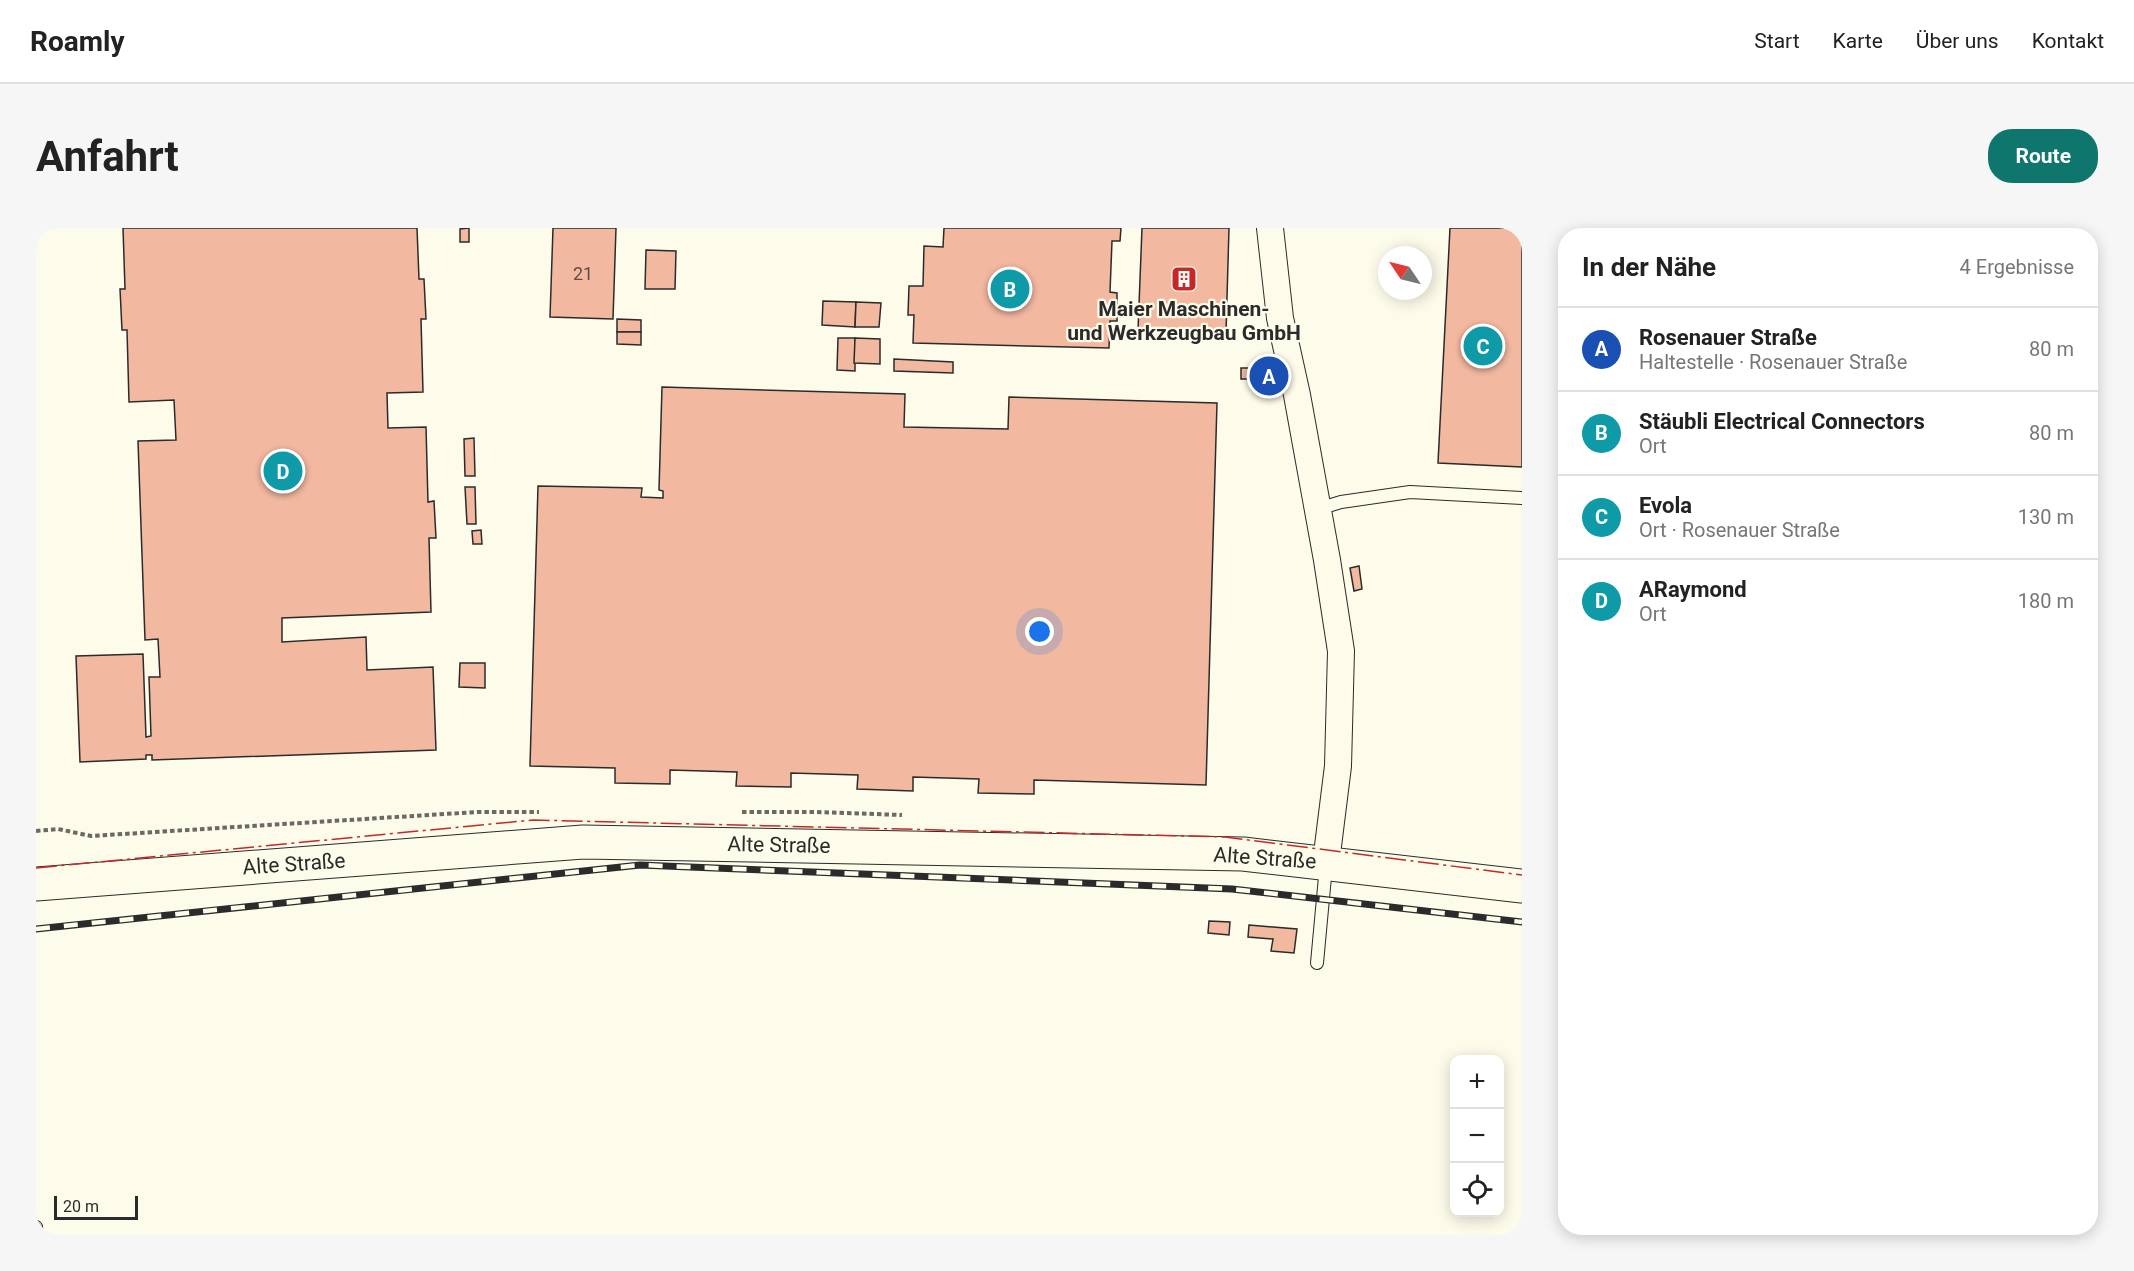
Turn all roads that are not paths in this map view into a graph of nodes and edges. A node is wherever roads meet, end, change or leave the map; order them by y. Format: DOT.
graph roads {
  1 [pos="1270,228"];
  2 [pos="1522,498"];
  3 [pos="1318,509"];
  4 [pos="1326,862"];
  5 [pos="36,885"];
  6 [pos="1522,886"];
  7 [pos="1317,963"];
  8 [pos="36,1227"];
  9 [pos="37,1235"];
  1 -- 3 [label="street"];
  2 -- 3 [label="lane"];
  3 -- 4 [label="street"];
  4 -- 5 [label="street, Alte Straße"];
  4 -- 6 [label="street, Alte Straße"];
  4 -- 7 [label="lane"];
  8 -- 9 [label="lane"];
}
